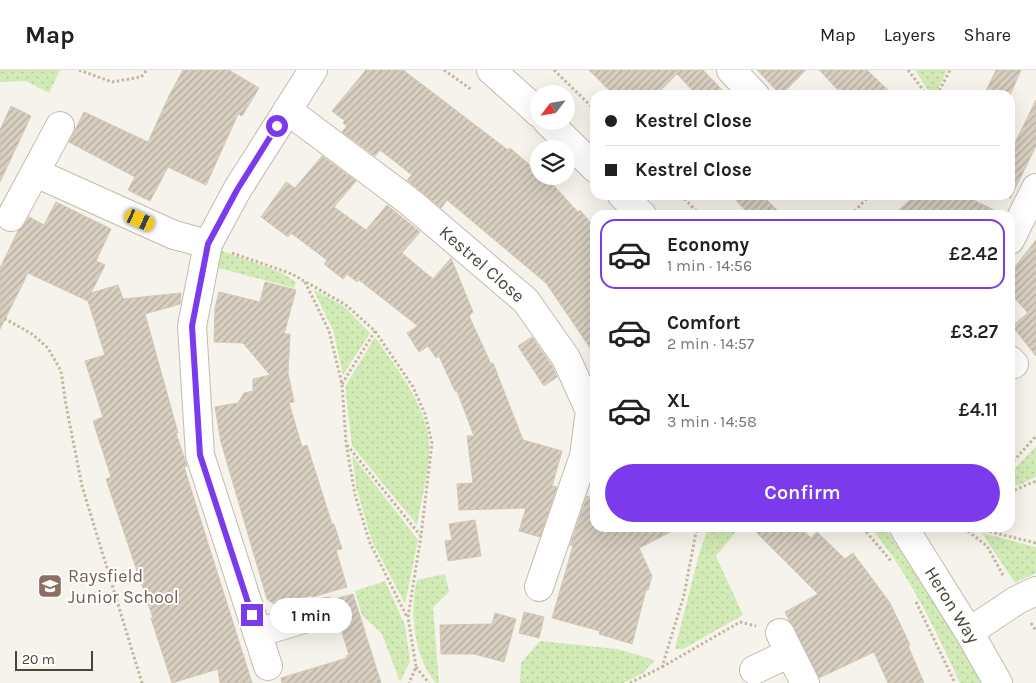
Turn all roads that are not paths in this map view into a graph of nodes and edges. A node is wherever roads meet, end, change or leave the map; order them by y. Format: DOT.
graph roads {
  1 [pos="313,70"];
  2 [pos="491,70"];
  3 [pos="731,70"];
  4 [pos="750,90"];
  5 [pos="530,105"];
  6 [pos="287,110"];
  7 [pos="60,126"];
  8 [pos="556,130"];
  9 [pos="590,163"];
  10 [pos="36,173"];
  11 [pos="1036,188"];
  12 [pos="627,200"];
  13 [pos="637,210"];
  14 [pos="11,217"];
  15 [pos="1015,230"];
  16 [pos="208,244"];
  17 [pos="906,532"];
  18 [pos="539,586"];
  19 [pos="1036,591"];
  20 [pos="326,612"];
  21 [pos="969,632"];
  22 [pos="257,633"];
  23 [pos="268,666"];
  24 [pos="754,670"];
  25 [pos="805,683"];
  26 [pos="998,683"];
  1 -- 6 [label="street"];
  2 -- 5 [label="street"];
  3 -- 4 [label="street"];
  6 -- 16 [label="street"];
  6 -- 18 [label="street, Kestrel Close"];
  7 -- 10 [label="street"];
  8 -- 9 [label="street"];
  10 -- 14 [label="street"];
  10 -- 16 [label="street"];
  11 -- 15 [label="street"];
  12 -- 13 [label="street"];
  16 -- 22 [label="street"];
  17 -- 21 [label="street, Heron Way"];
  19 -- 21 [label="street"];
  20 -- 22 [label="street"];
  21 -- 26 [label="street, Heron Way"];
  22 -- 23 [label="street"];
  24 -- 25 [label="street"];
}
